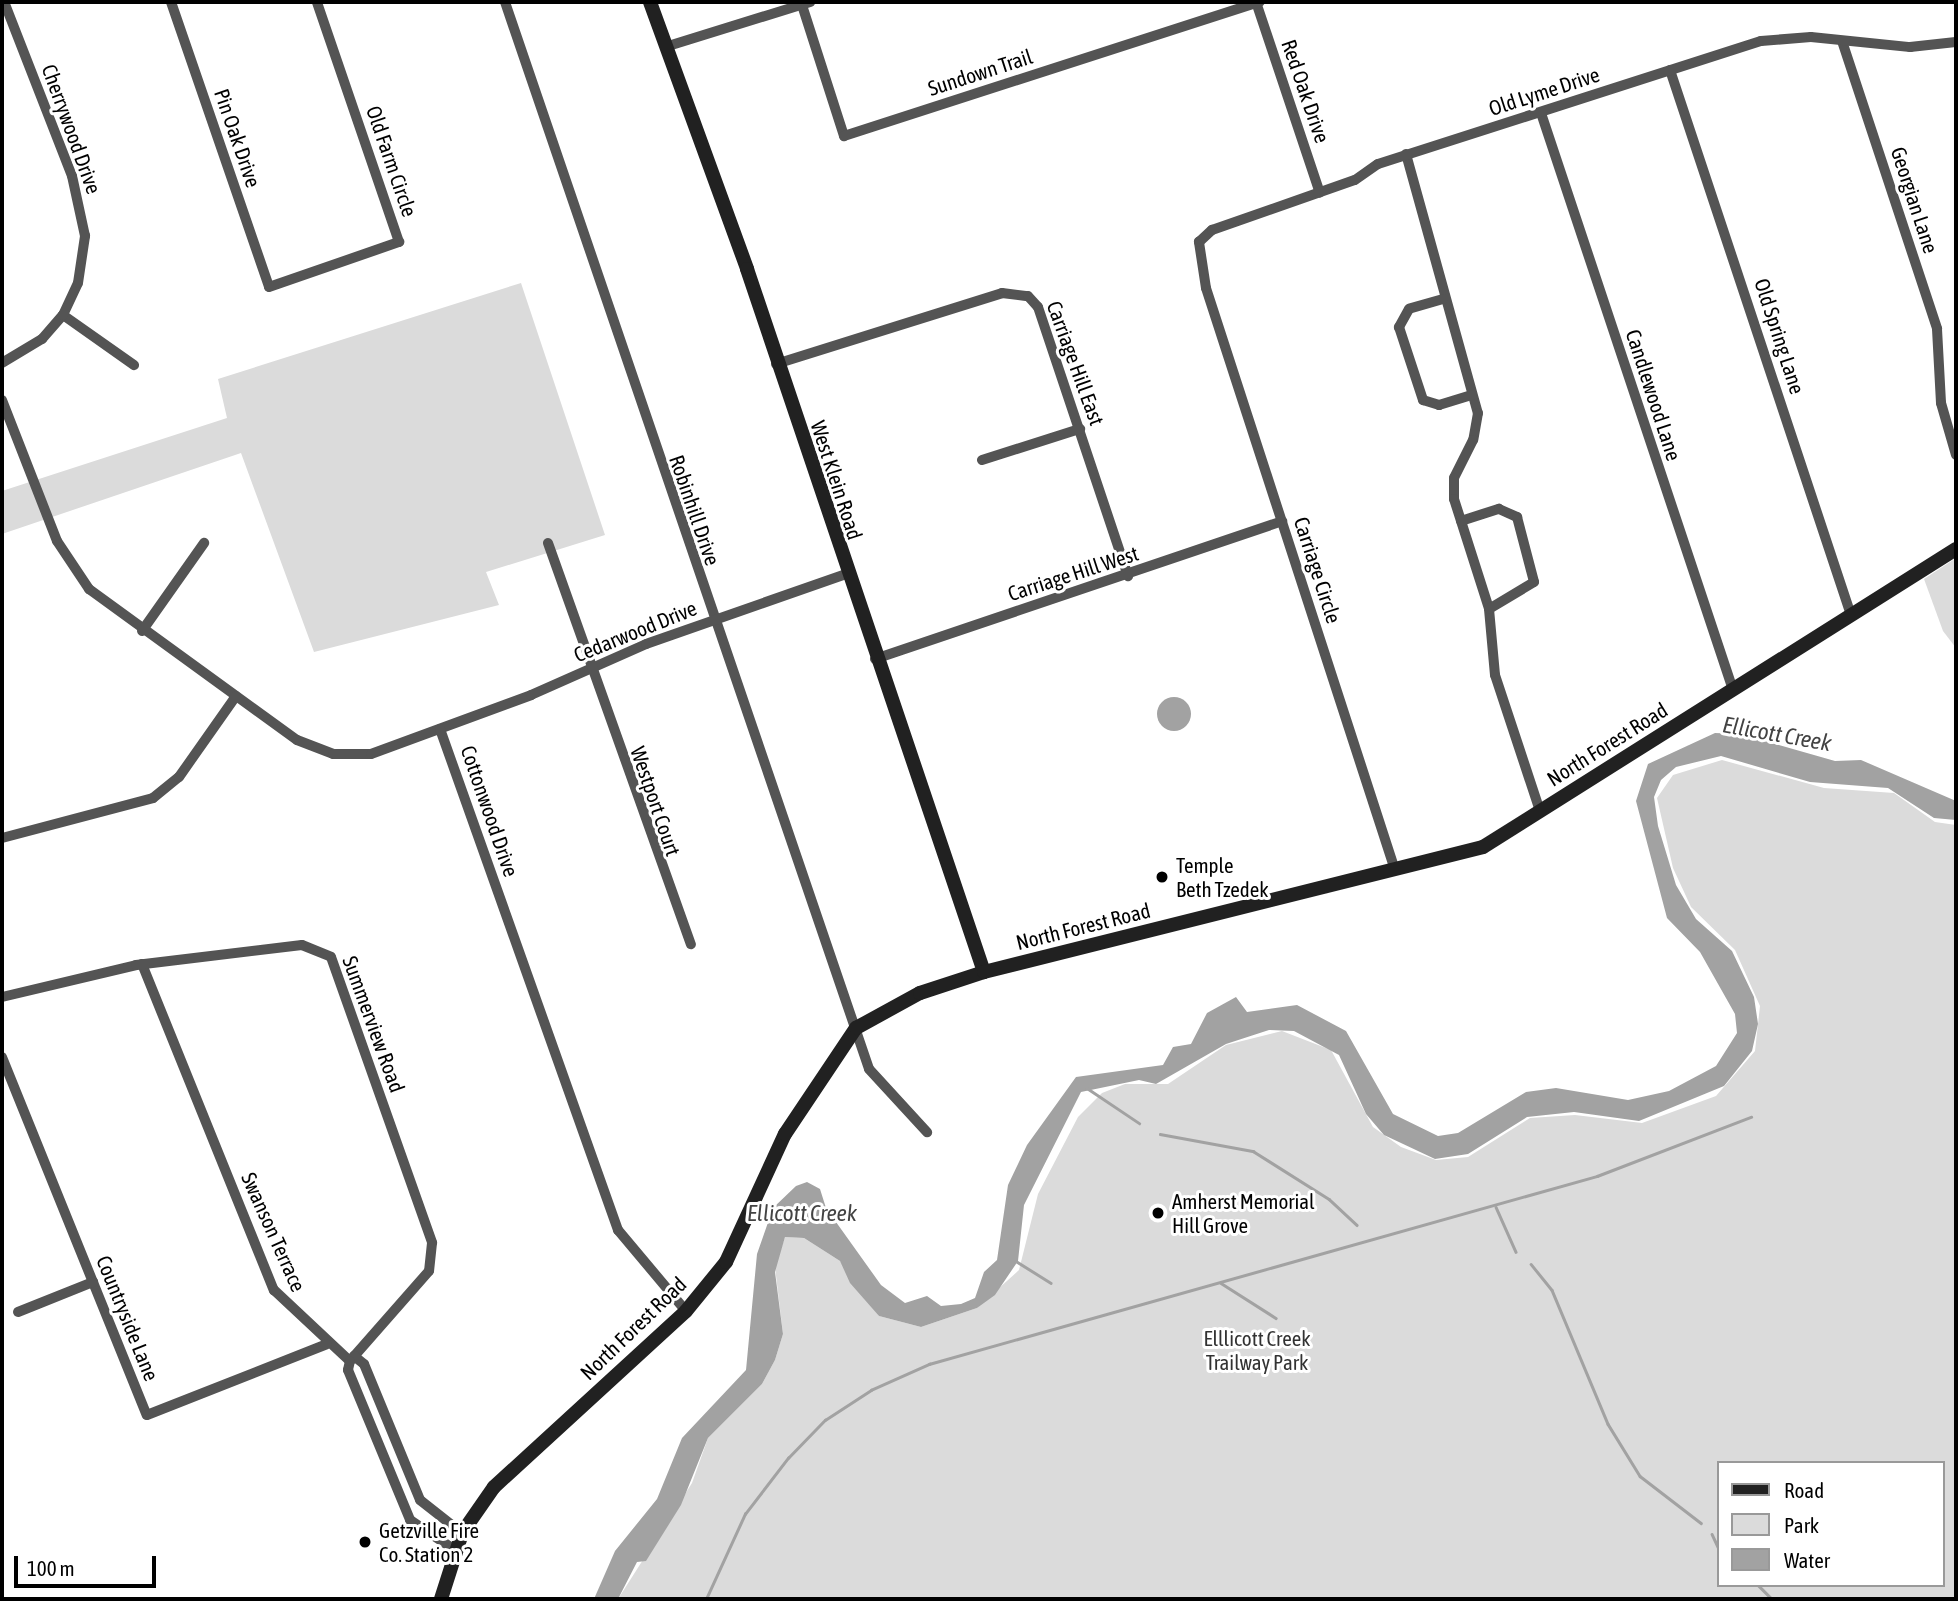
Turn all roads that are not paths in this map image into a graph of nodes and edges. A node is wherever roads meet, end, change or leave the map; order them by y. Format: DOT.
graph roads {
  1 [pos="4,2"];
  2 [pos="171,2"];
  3 [pos="317,2"];
  4 [pos="505,2"];
  5 [pos="650,2"];
  6 [pos="1257,2"];
  7 [pos="804,3"];
  8 [pos="1842,41"];
  9 [pos="1956,42"];
  10 [pos="665,47"];
  11 [pos="1670,70"];
  12 [pos="1541,113"];
  13 [pos="1406,154"];
  14 [pos="1320,192"];
  15 [pos="1204,281"];
  16 [pos="268,286"];
  17 [pos="1443,299"];
  18 [pos="63,314"];
  19 [pos="2,363"];
  20 [pos="776,363"];
  21 [pos="134,365"];
  22 [pos="1472,394"];
  23 [pos="2,400"];
  24 [pos="1080,429"];
  25 [pos="1956,455"];
  26 [pos="982,460"];
  27 [pos="1282,521"];
  28 [pos="1461,521"];
  29 [pos="204,543"];
  30 [pos="548,543"];
  31 [pos="1956,549"];
  32 [pos="846,574"];
  33 [pos="1128,576"];
  34 [pos="1489,609"];
  35 [pos="1852,615"];
  36 [pos="713,620"];
  37 [pos="142,631"];
  38 [pos="874,659"];
  39 [pos="590,669"];
  40 [pos="1733,690"];
  41 [pos="236,696"];
  42 [pos="440,729"];
  43 [pos="1540,811"];
  44 [pos="2,838"];
  45 [pos="1395,870"];
  46 [pos="691,944"];
  47 [pos="142,964"];
  48 [pos="984,972"];
  49 [pos="2,997"];
  50 [pos="856,1028"];
  51 [pos="2,1057"];
  52 [pos="927,1132"];
  53 [pos="93,1282"];
  54 [pos="686,1311"];
  55 [pos="18,1312"];
  56 [pos="327,1345"];
  57 [pos="352,1359"];
  58 [pos="462,1533"];
  59 [pos="455,1550"];
  60 [pos="441,1599"];
  1 -- 18 [label="street, Cherrywood Drive"];
  2 -- 16 [label="street, Pin Oak Drive"];
  3 -- 16 [label="street, Old Farm Circle"];
  4 -- 36 [label="street, Robinhill Drive"];
  5 -- 10 [label="street, West Klein Road"];
  6 -- 7 [label="street, Sundown Trail"];
  6 -- 14 [label="street, Red Oak Drive"];
  7 -- 10 [label="street"];
  8 -- 9 [label="street, Old Lyme Drive"];
  8 -- 11 [label="street, Old Lyme Drive"];
  8 -- 25 [label="street, Georgian Lane"];
  10 -- 20 [label="street, West Klein Road"];
  11 -- 12 [label="street, Old Lyme Drive"];
  11 -- 35 [label="street, Old Spring Lane"];
  12 -- 13 [label="street, Old Lyme Drive"];
  12 -- 40 [label="street, Candlewood Lane"];
  13 -- 14 [label="street, Old Lyme Drive"];
  13 -- 17 [label="street"];
  14 -- 15 [label="street, Old Lyme Drive"];
  15 -- 27 [label="street, Carriage Circle"];
  17 -- 22 [label="street"];
  17 -- 22 [label="street"];
  18 -- 19 [label="street, Cherrywood Drive"];
  18 -- 21 [label="street"];
  20 -- 24 [label="street, Carriage Hill East"];
  20 -- 32 [label="street, West Klein Road"];
  22 -- 28 [label="street"];
  23 -- 37 [label="street, Cottonwood Drive"];
  24 -- 26 [label="street"];
  24 -- 33 [label="street, Carriage Hill East"];
  27 -- 33 [label="street, Carriage Hill West"];
  27 -- 45 [label="street, Carriage Circle"];
  28 -- 34 [label="street"];
  28 -- 34 [label="street"];
  29 -- 37 [label="street"];
  30 -- 39 [label="street, Westport Court"];
  31 -- 35 [label="street, North Forest Road"];
  32 -- 36 [label="street, Cedarwood Drive"];
  32 -- 38 [label="street, West Klein Road"];
  33 -- 38 [label="street, Carriage Hill West"];
  34 -- 43 [label="street"];
  35 -- 40 [label="street, North Forest Road"];
  36 -- 39 [label="street, Cedarwood Drive"];
  36 -- 50 [label="street, Robinhill Drive"];
  37 -- 41 [label="street, Cottonwood Drive"];
  38 -- 48 [label="street, West Klein Road"];
  39 -- 42 [label="street, Cedarwood Drive"];
  39 -- 46 [label="street, Westport Court"];
  40 -- 43 [label="street, North Forest Road"];
  41 -- 42 [label="street, Cottonwood Drive"];
  41 -- 44 [label="street"];
  42 -- 54 [label="street, Cottonwood Drive"];
  43 -- 45 [label="street, North Forest Road"];
  45 -- 48 [label="street, North Forest Road"];
  47 -- 49 [label="street, Summerview Road"];
  47 -- 56 [label="street, Swanson Terrace"];
  47 -- 57 [label="street, Summerview Road"];
  48 -- 50 [label="street, North Forest Road"];
  50 -- 52 [label="street, Robinhill Drive"];
  50 -- 54 [label="street, North Forest Road"];
  51 -- 53 [label="street, Countryside Lane"];
  53 -- 55 [label="street"];
  53 -- 56 [label="street, Countryside Lane"];
  54 -- 58 [label="street, North Forest Road"];
  56 -- 57 [label="street, Swanson Terrace"];
  57 -- 58 [label="street, Swanson Terrace"];
  57 -- 59 [label="street"];
  58 -- 59 [label="street, North Forest Road"];
  59 -- 60 [label="street, North Forest Road"];
}
